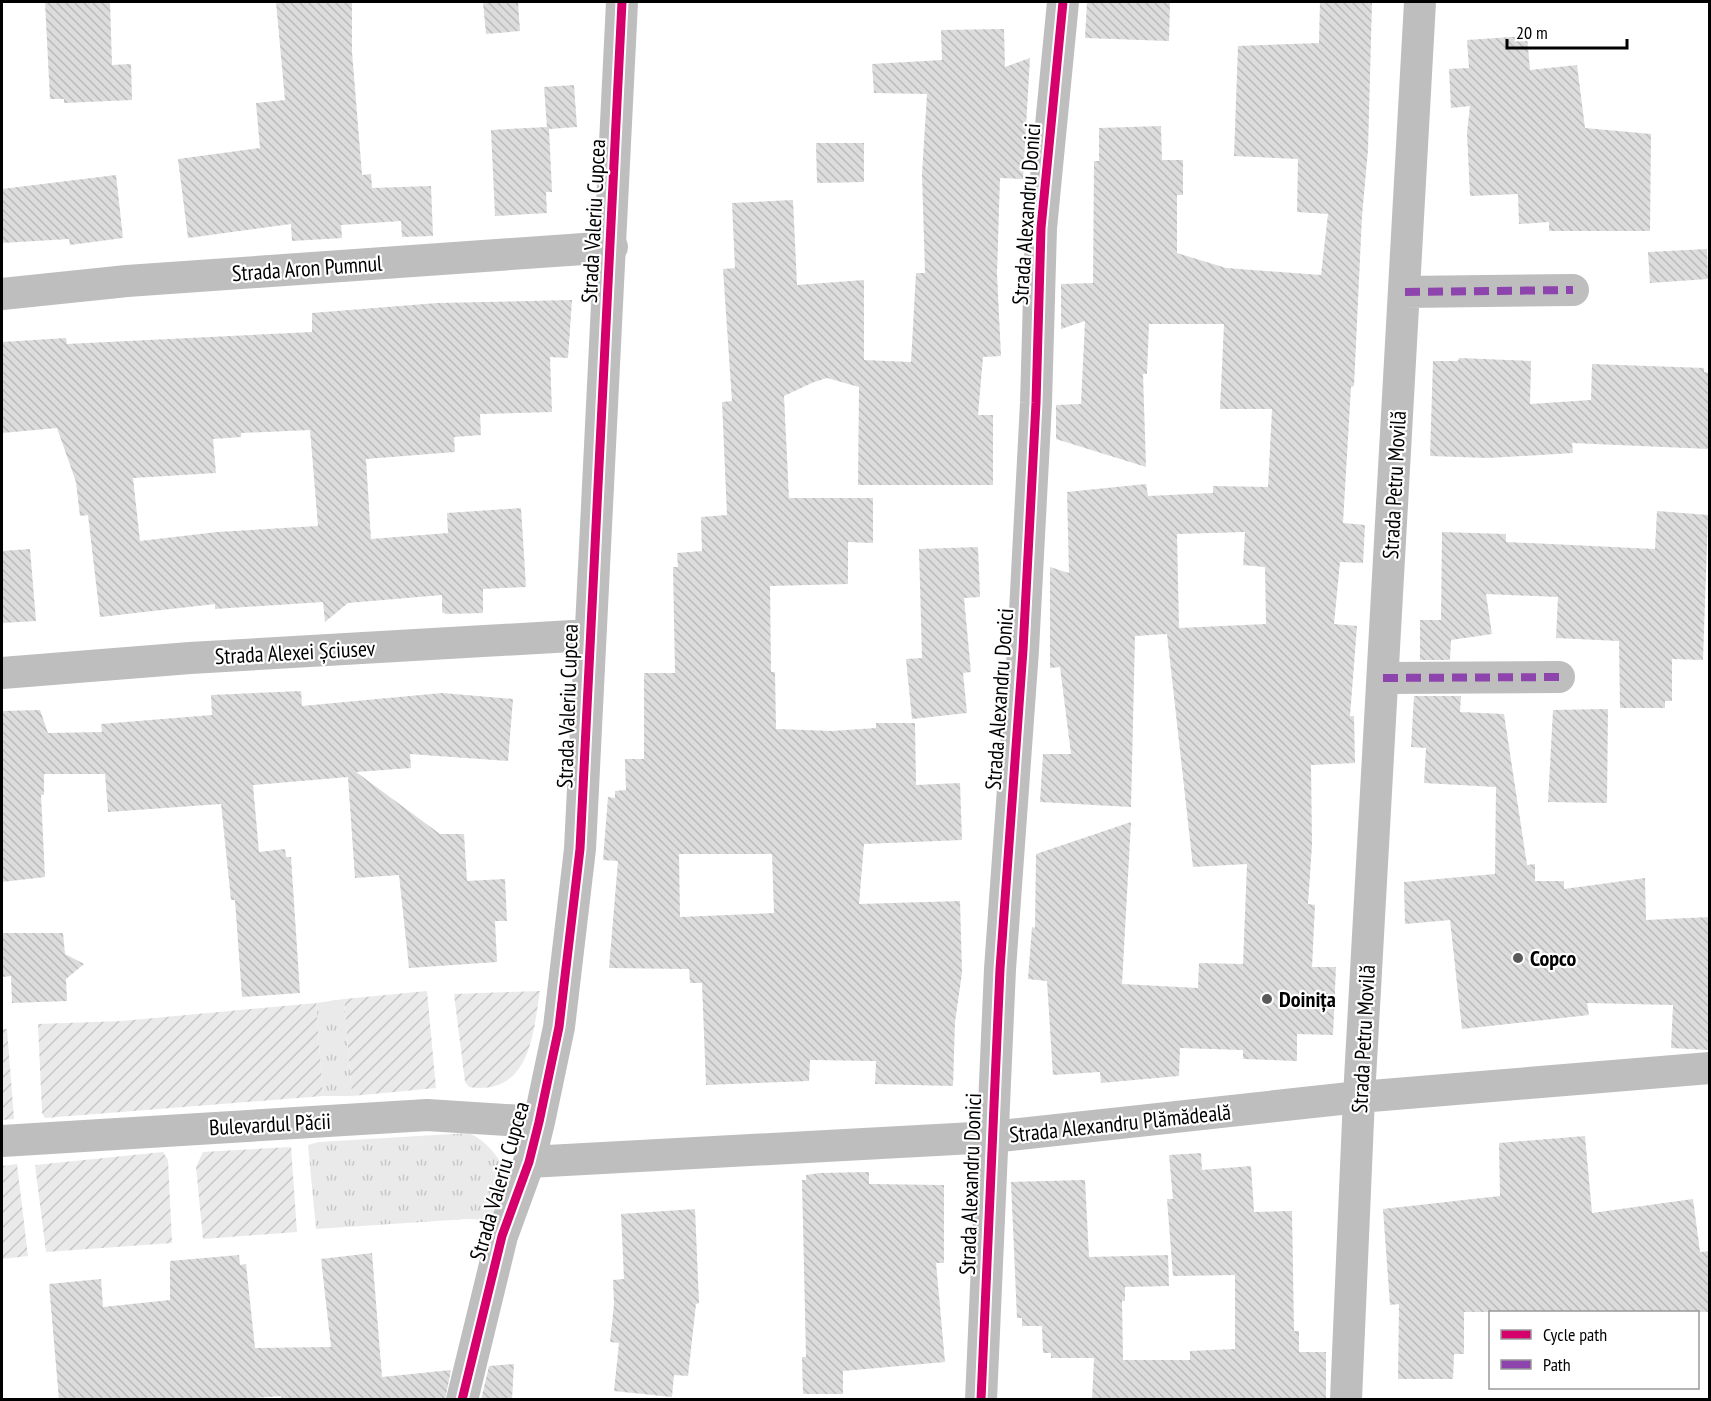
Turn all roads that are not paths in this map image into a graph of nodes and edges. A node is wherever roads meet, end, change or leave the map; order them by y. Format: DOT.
graph roads {
  1 [pos="622,2"];
  2 [pos="1063,2"];
  3 [pos="1420,2"];
  4 [pos="612,247"];
  5 [pos="1573,290"];
  6 [pos="1405,292"];
  7 [pos="2,294"];
  8 [pos="589,635"];
  9 [pos="2,673"];
  10 [pos="1559,677"];
  11 [pos="1383,678"];
  12 [pos="1710,1068"];
  13 [pos="1359,1096"];
  14 [pos="539,1122"];
  15 [pos="992,1137"];
  16 [pos="2,1141"];
  17 [pos="529,1162"];
  18 [pos="462,1400"];
  19 [pos="981,1400"];
  20 [pos="1346,1400"];
  1 -- 4 [label="street, Strada Valeriu Cupcea"];
  2 -- 15 [label="street, Strada Alexandru Donici"];
  3 -- 6 [label="street, Strada Petru Movilă"];
  4 -- 7 [label="street, Strada Aron Pumnul"];
  4 -- 8 [label="street, Strada Valeriu Cupcea"];
  5 -- 6 [label="street"];
  6 -- 11 [label="street, Strada Petru Movilă"];
  8 -- 9 [label="street, Strada Alexei Șciusev"];
  8 -- 14 [label="street, Strada Valeriu Cupcea"];
  10 -- 11 [label="street"];
  11 -- 13 [label="street, Strada Petru Movilă"];
  12 -- 13 [label="street, Strada Alexandru Plămădeală"];
  13 -- 15 [label="street, Strada Alexandru Plămădeală"];
  13 -- 20 [label="street, Strada Petru Movilă"];
  14 -- 16 [label="street, Bulevardul Păcii"];
  14 -- 17 [label="street, Strada Valeriu Cupcea"];
  15 -- 17 [label="street, Strada Alexandru Plămădeală"];
  15 -- 19 [label="street, Strada Alexandru Donici"];
  17 -- 18 [label="street, Strada Valeriu Cupcea"];
}
